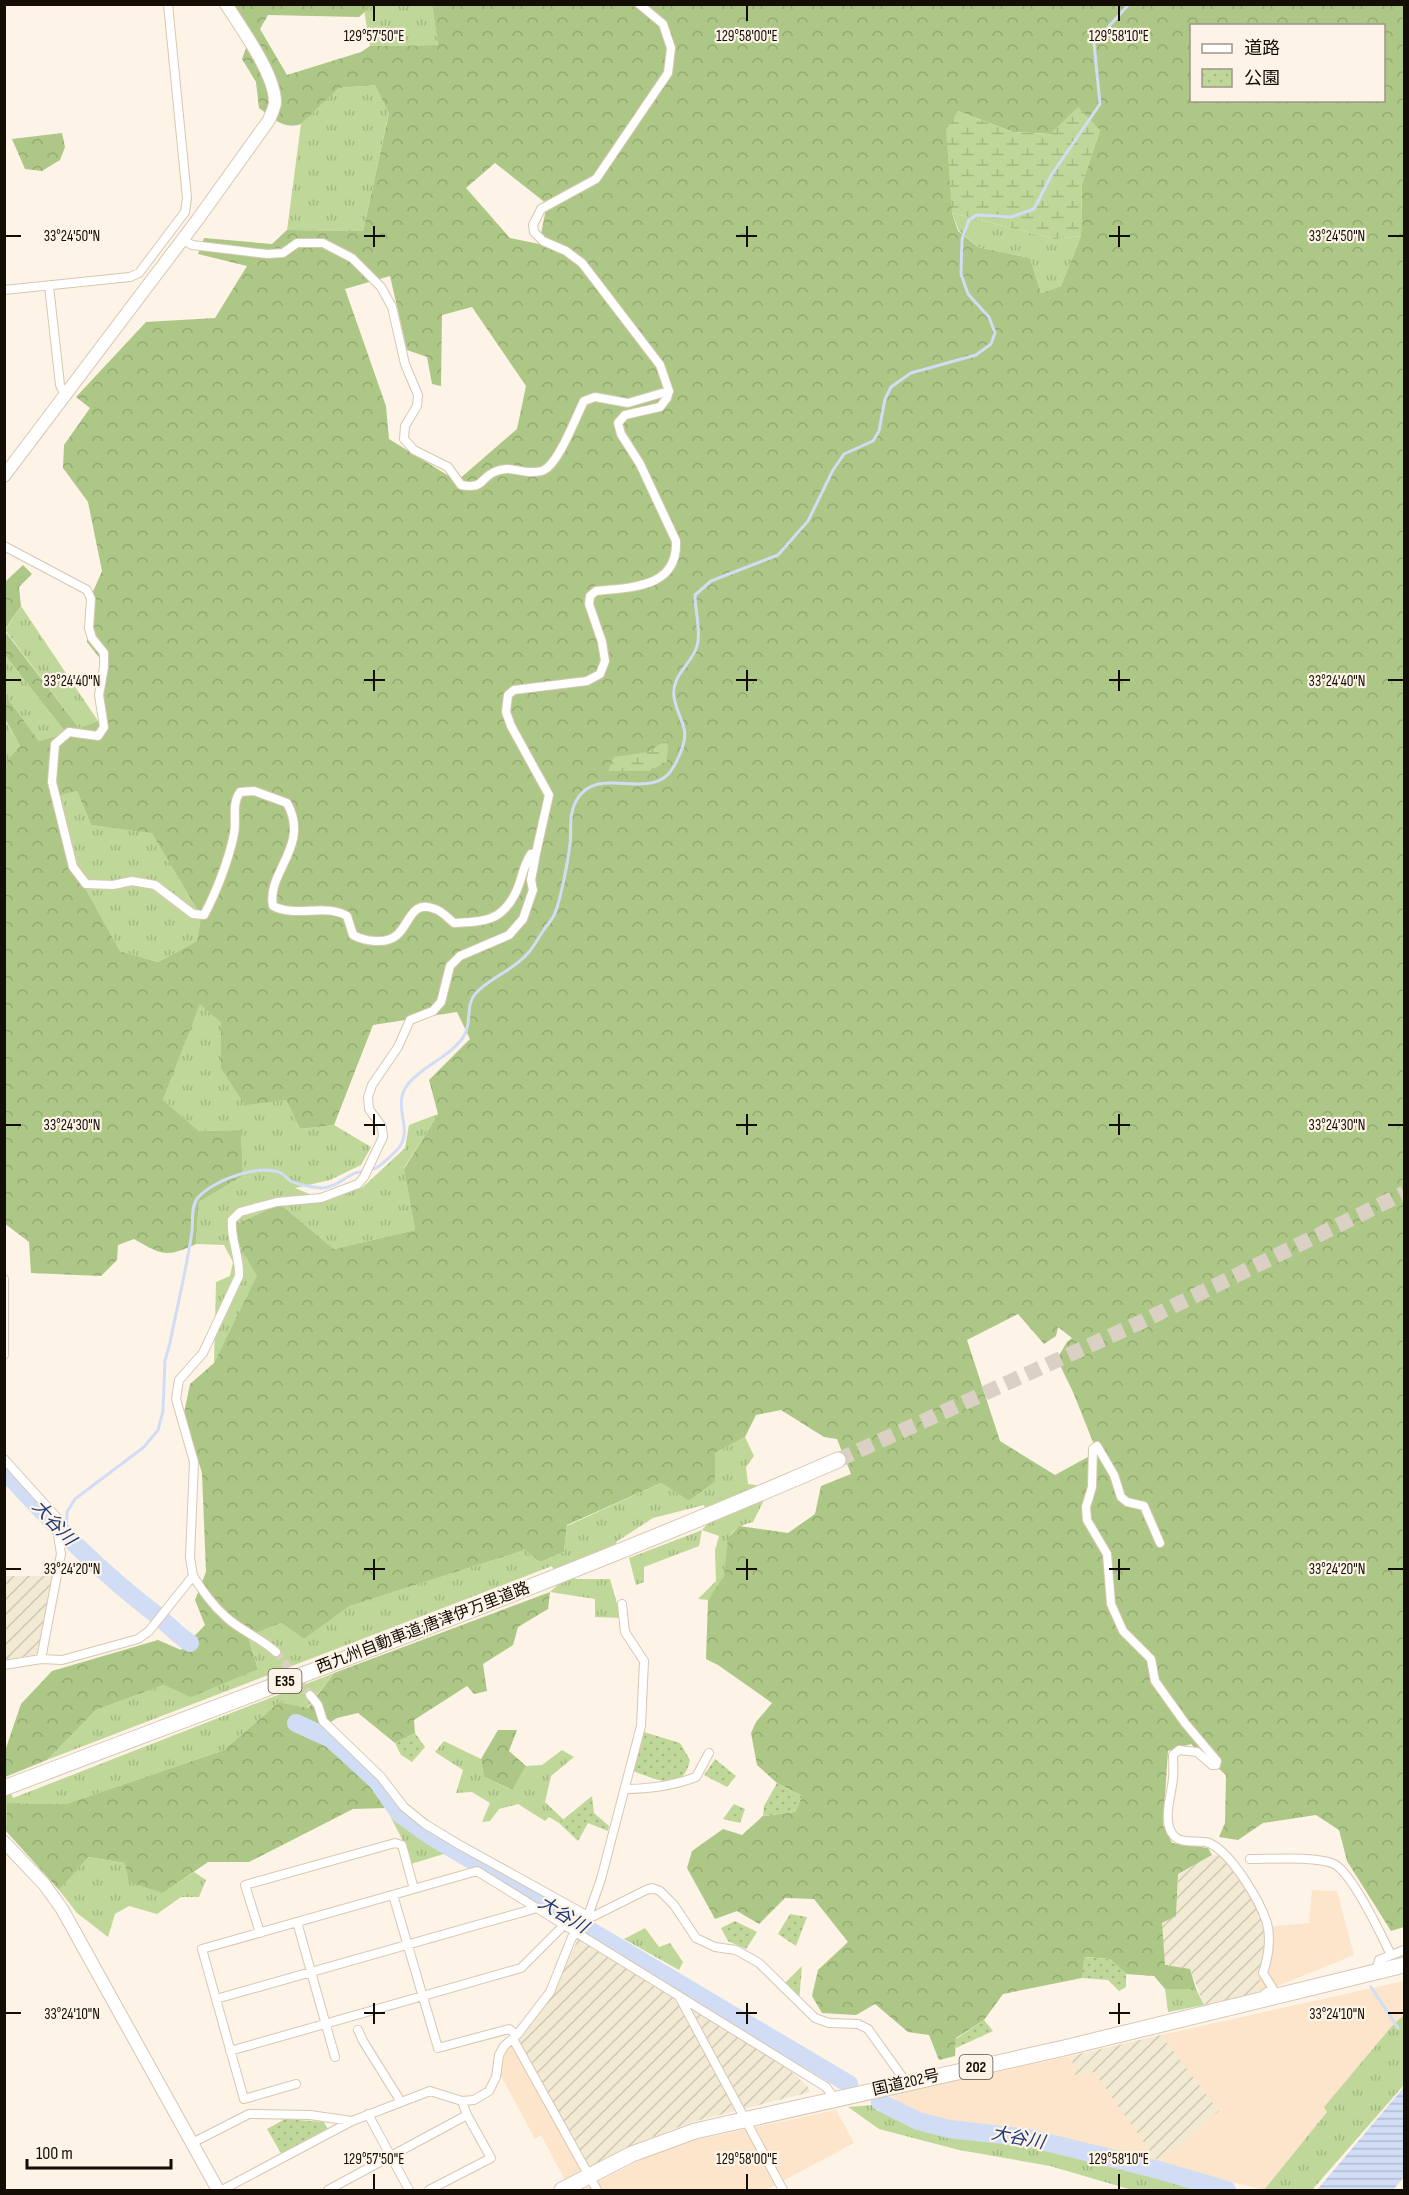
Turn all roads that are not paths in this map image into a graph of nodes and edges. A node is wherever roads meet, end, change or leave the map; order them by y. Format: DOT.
graph roads {
  1 [pos="168,4"];
  2 [pos="226,4"];
  3 [pos="639,4"];
  4 [pos="182,239"];
  5 [pos="49,286"];
  6 [pos="4,290"];
  7 [pos="669,391"];
  8 [pos="65,395"];
  9 [pos="4,476"];
  10 [pos="4,546"];
  11 [pos="536,853"];
  12 [pos="4,1279"];
  13 [pos="4,1355"];
  14 [pos="4,1459"];
  15 [pos="838,1460"];
  16 [pos="1160,1543"];
  17 [pos="193,1576"];
  18 [pos="622,1604"];
  19 [pos="276,1652"];
  20 [pos="41,1659"];
  21 [pos="4,1665"];
  22 [pos="310,1695"];
  23 [pos="709,1753"];
  24 [pos="9,1786"];
  25 [pos="625,1789"];
  26 [pos="4,1842"];
  27 [pos="1250,1859"];
  28 [pos="414,1889"];
  29 [pos="393,1895"];
  30 [pos="537,1908"];
  31 [pos="587,1918"];
  32 [pos="297,1922"];
  33 [pos="564,1925"];
  34 [pos="579,1932"];
  35 [pos="260,1933"];
  36 [pos="407,1945"];
  37 [pos="1404,1950"];
  38 [pos="1400,1963"];
  39 [pos="311,1972"];
  40 [pos="678,1996"];
  41 [pos="422,1997"];
  42 [pos="216,1999"];
  43 [pos="1261,2001"];
  44 [pos="326,2024"];
  45 [pos="358,2030"];
  46 [pos="515,2037"];
  47 [pos="230,2051"];
  48 [pos="335,2057"];
  49 [pos="906,2082"];
  50 [pos="296,2084"];
  51 [pos="835,2098"];
  52 [pos="462,2101"];
  53 [pos="401,2102"];
  54 [pos="368,2114"];
  55 [pos="466,2115"];
  56 [pos="743,2119"];
  57 [pos="352,2121"];
  58 [pos="192,2143"];
  59 [pos="391,2156"];
  60 [pos="589,2176"];
  61 [pos="220,2190"];
  62 [pos="328,2190"];
  63 [pos="409,2190"];
  64 [pos="429,2190"];
  65 [pos="562,2190"];
  66 [pos="597,2190"];
  67 [pos="783,2190"];
  1 -- 5 [label="street"];
  2 -- 4 [label="street"];
  3 -- 7 [label="street"];
  4 -- 7 [label="street"];
  4 -- 8 [label="street"];
  5 -- 6 [label="street"];
  5 -- 8 [label="street"];
  7 -- 11 [label="street"];
  8 -- 9 [label="street"];
  10 -- 11 [label="street"];
  11 -- 17 [label="street"];
  12 -- 13 [label="street"];
  14 -- 20 [label="street"];
  15 -- 24 [label="highway, 西九州自動車道;唐津伊万里道路 / E35"];
  16 -- 43 [label="street"];
  17 -- 19 [label="street"];
  17 -- 20 [label="street"];
  18 -- 25 [label="street"];
  20 -- 21 [label="street"];
  22 -- 31 [label="street"];
  23 -- 25 [label="street"];
  25 -- 31 [label="street"];
  26 -- 58 [label="street"];
  27 -- 38 [label="street"];
  28 -- 29 [label="street"];
  28 -- 30 [label="street"];
  28 -- 35 [label="street"];
  29 -- 32 [label="street"];
  29 -- 36 [label="street"];
  30 -- 33 [label="street"];
  30 -- 36 [label="street"];
  31 -- 34 [label="street"];
  31 -- 49 [label="street"];
  32 -- 35 [label="street"];
  32 -- 39 [label="street"];
  33 -- 34 [label="street"];
  33 -- 41 [label="street"];
  34 -- 40 [label="street"];
  34 -- 46 [label="street"];
  35 -- 42 [label="street"];
  36 -- 39 [label="street"];
  36 -- 41 [label="street"];
  37 -- 38 [label="street"];
  38 -- 43 [label="highway, 国道202号 / 202"];
  39 -- 42 [label="street"];
  39 -- 44 [label="street"];
  40 -- 51 [label="street"];
  40 -- 56 [label="street"];
  41 -- 44 [label="street"];
  41 -- 46 [label="street"];
  42 -- 47 [label="street"];
  43 -- 49 [label="highway, 国道202号 / 202"];
  44 -- 47 [label="street"];
  44 -- 48 [label="street"];
  45 -- 53 [label="street"];
  46 -- 52 [label="street"];
  46 -- 60 [label="street"];
  47 -- 50 [label="street"];
  49 -- 51 [label="highway, 国道202号 / 202"];
  51 -- 56 [label="highway, 国道202号 / 202"];
  52 -- 53 [label="street"];
  52 -- 55 [label="street"];
  53 -- 54 [label="street"];
  54 -- 57 [label="street"];
  54 -- 59 [label="street"];
  55 -- 59 [label="street"];
  55 -- 64 [label="street"];
  56 -- 60 [label="highway, 国道202号 / 202"];
  56 -- 67 [label="street"];
  57 -- 58 [label="street"];
  57 -- 61 [label="street"];
  58 -- 61 [label="street"];
  59 -- 62 [label="street"];
  59 -- 63 [label="street"];
  60 -- 65 [label="highway, 国道202号 / 202"];
  60 -- 66 [label="street"];
}
